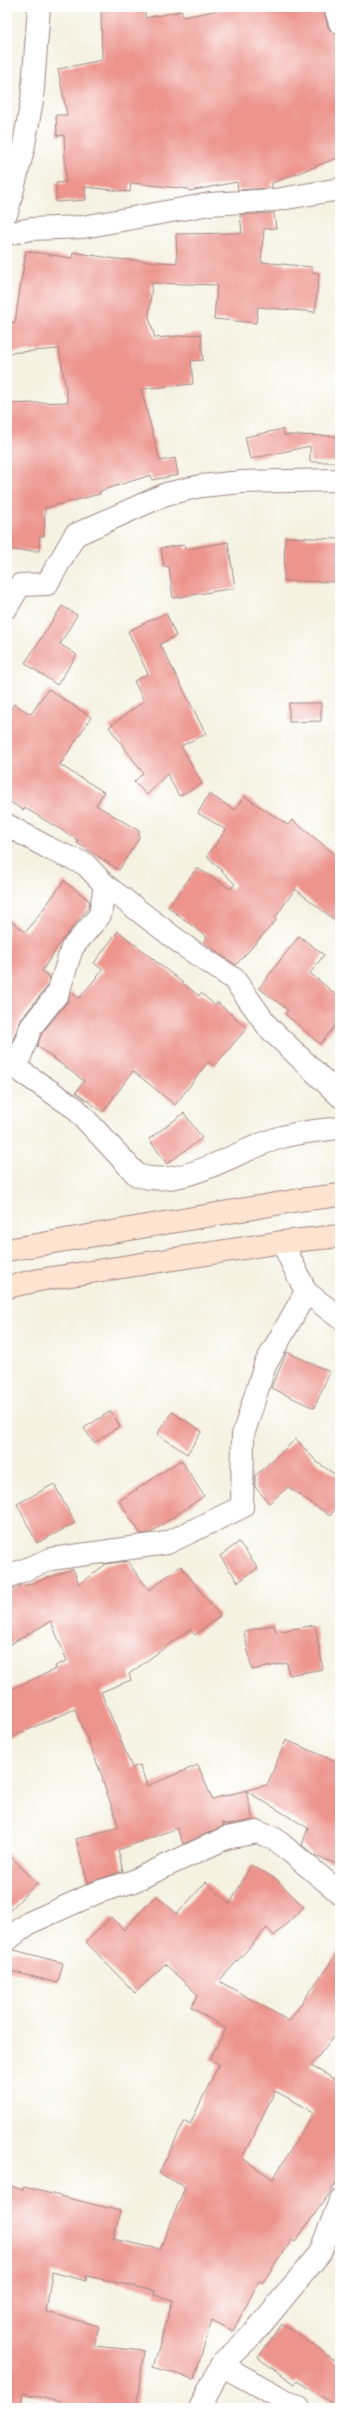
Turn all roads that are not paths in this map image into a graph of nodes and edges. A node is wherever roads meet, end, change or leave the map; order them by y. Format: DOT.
graph roads {
  1 [pos="39,7"];
  2 [pos="335,7"];
  3 [pos="340,23"];
  4 [pos="340,189"];
  5 [pos="7,212"];
  6 [pos="7,234"];
  7 [pos="340,480"];
  8 [pos="7,607"];
  9 [pos="7,825"];
  10 [pos="105,885"];
  11 [pos="12,1064"];
  12 [pos="340,1096"];
  13 [pos="340,1128"];
  14 [pos="340,1196"];
  15 [pos="340,1236"];
  16 [pos="282,1242"];
  17 [pos="7,1250"];
  18 [pos="7,1287"];
  19 [pos="306,1292"];
  20 [pos="340,1318"];
  21 [pos="7,1577"];
  22 [pos="340,1893"];
  23 [pos="7,1940"];
  24 [pos="340,2202"];
  25 [pos="221,2365"];
  26 [pos="200,2408"];
  27 [pos="299,2408"];
  1 -- 5 [label="street"];
  2 -- 3 [label="street"];
  4 -- 6 [label="street"];
  7 -- 8 [label="street"];
  9 -- 10 [label="street"];
  10 -- 11 [label="street"];
  10 -- 12 [label="street"];
  11 -- 13 [label="street"];
  14 -- 17 [label="main road"];
  15 -- 16 [label="main road"];
  16 -- 18 [label="main road"];
  16 -- 19 [label="street"];
  19 -- 20 [label="street"];
  19 -- 21 [label="street"];
  22 -- 23 [label="street"];
  24 -- 25 [label="street"];
  25 -- 26 [label="street"];
  25 -- 27 [label="street"];
}
